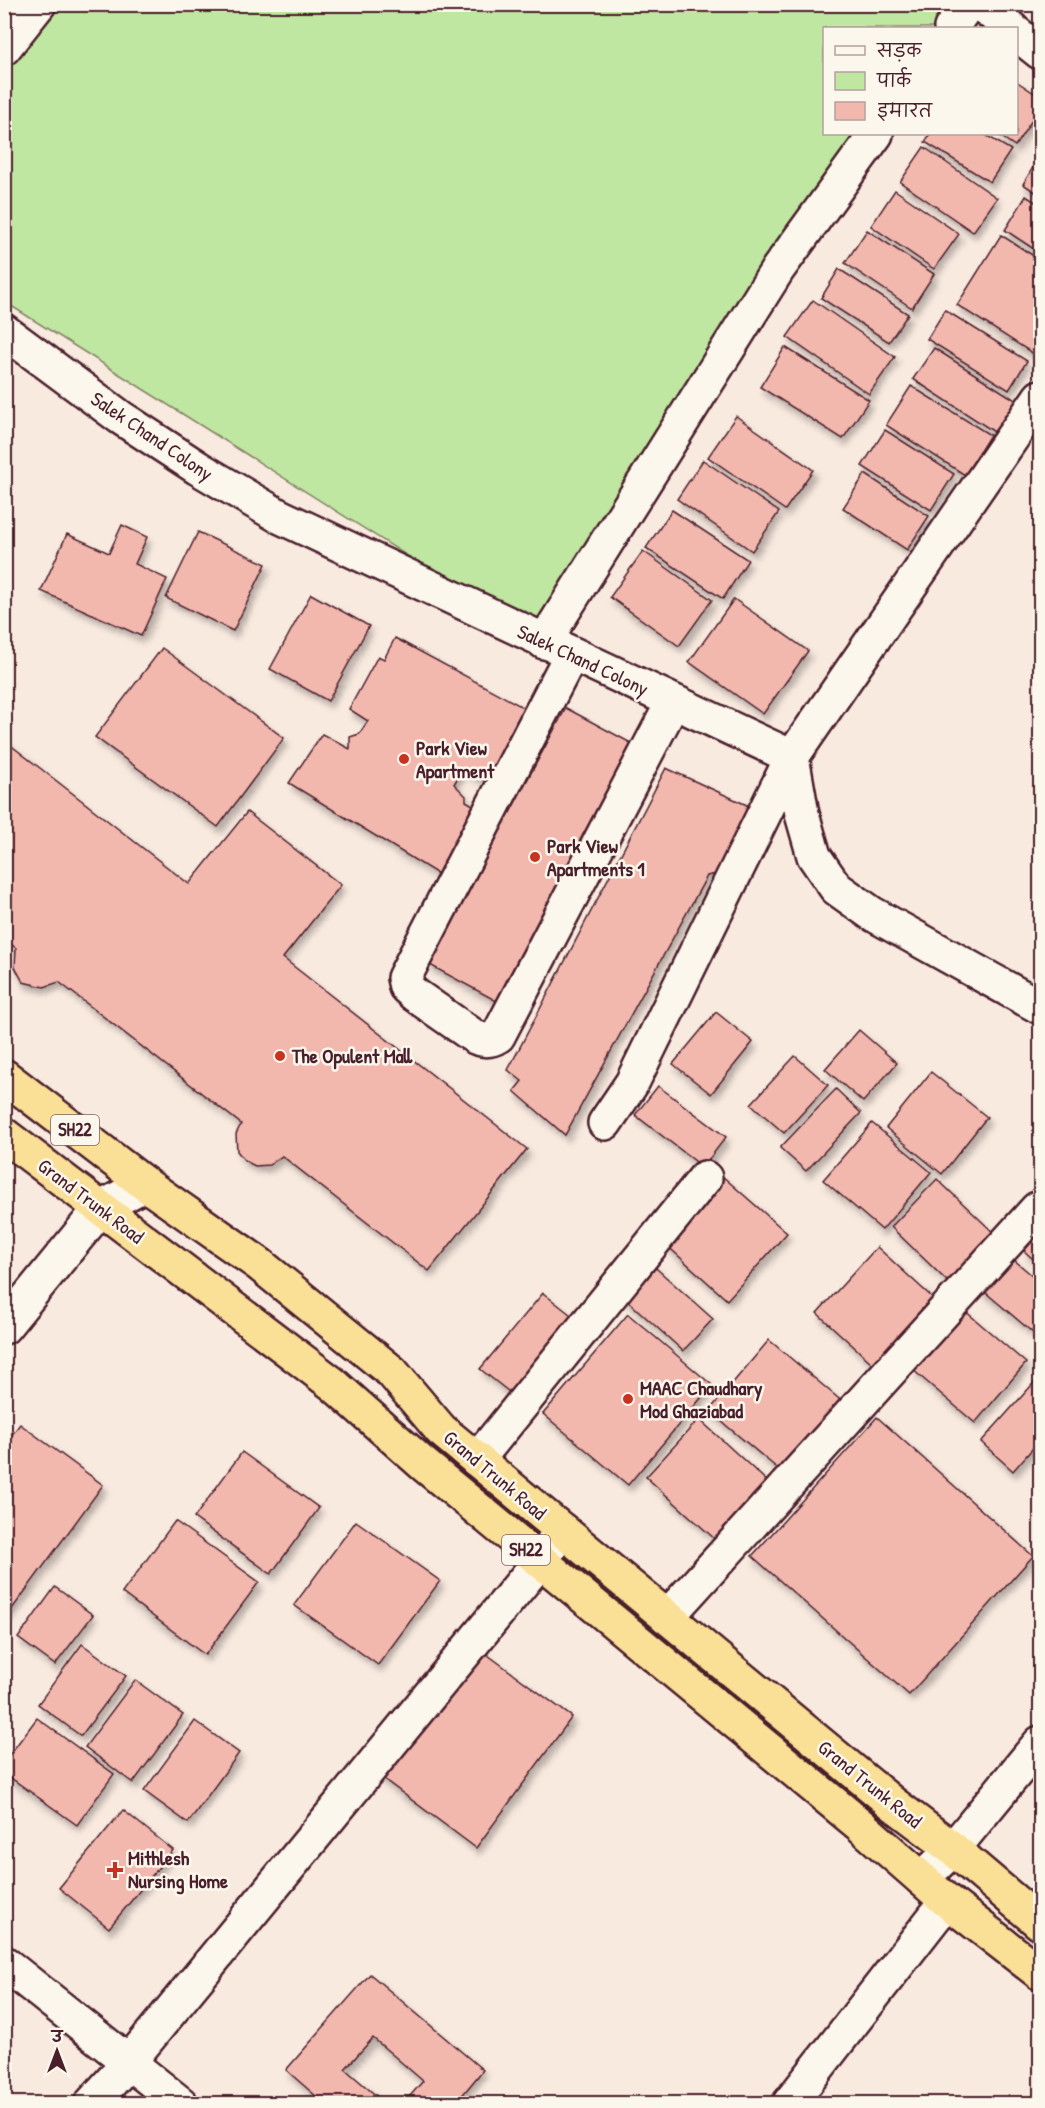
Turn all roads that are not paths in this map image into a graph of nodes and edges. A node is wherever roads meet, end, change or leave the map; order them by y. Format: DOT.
graph roads {
  1 [pos="39,4"];
  2 [pos="968,4"];
  3 [pos="980,4"];
  4 [pos="952,27"];
  5 [pos="1010,27"];
  6 [pos="1018,34"];
  7 [pos="4,48"];
  8 [pos="1041,52"];
  9 [pos="875,135"];
  10 [pos="4,331"];
  11 [pos="1041,397"];
  12 [pos="557,648"];
  13 [pos="673,702"];
  14 [pos="792,757"];
  15 [pos="1041,1007"];
  16 [pos="4,1076"];
  17 [pos="606,1123"];
  18 [pos="4,1135"];
  19 [pos="705,1178"];
  20 [pos="145,1184"];
  21 [pos="101,1208"];
  22 [pos="1037,1209"];
  23 [pos="4,1327"];
  24 [pos="477,1460"];
  25 [pos="562,1530"];
  26 [pos="540,1561"];
  27 [pos="667,1617"];
  28 [pos="1041,1743"];
  29 [pos="952,1849"];
  30 [pos="922,1879"];
  31 [pos="947,1901"];
  32 [pos="1041,1923"];
  33 [pos="4,1963"];
  34 [pos="1041,1973"];
  35 [pos="128,2064"];
  36 [pos="91,2103"];
  37 [pos="181,2103"];
  38 [pos="789,2103"];
  1 -- 7 [label="street"];
  2 -- 4 [label="street"];
  3 -- 5 [label="street"];
  6 -- 8 [label="street"];
  9 -- 12 [label="street"];
  10 -- 12 [label="street, Salek Chand Colony"];
  11 -- 14 [label="street"];
  12 -- 13 [label="street, Salek Chand Colony"];
  12 -- 13 [label="street"];
  13 -- 14 [label="street, Salek Chand Colony"];
  14 -- 15 [label="street"];
  14 -- 17 [label="street"];
  16 -- 20 [label="highway, Grand Trunk Road / SH22"];
  18 -- 21 [label="highway, Grand Trunk Road / SH22"];
  19 -- 24 [label="street"];
  20 -- 21 [label="street"];
  20 -- 24 [label="highway, Grand Trunk Road / SH22"];
  21 -- 23 [label="street"];
  21 -- 26 [label="highway, Grand Trunk Road / SH22"];
  22 -- 27 [label="street"];
  24 -- 25 [label="highway, Grand Trunk Road / SH22"];
  25 -- 26 [label="street"];
  25 -- 27 [label="highway, Grand Trunk Road / SH22"];
  26 -- 30 [label="highway, Grand Trunk Road / SH22"];
  26 -- 35 [label="street"];
  27 -- 29 [label="highway, Grand Trunk Road / SH22"];
  28 -- 29 [label="street"];
  29 -- 30 [label="street"];
  29 -- 32 [label="highway, Grand Trunk Road / SH22"];
  30 -- 31 [label="highway, Grand Trunk Road / SH22"];
  31 -- 34 [label="highway, Grand Trunk Road / SH22"];
  31 -- 38 [label="street"];
  33 -- 35 [label="street"];
  35 -- 36 [label="street"];
  35 -- 37 [label="street"];
}
